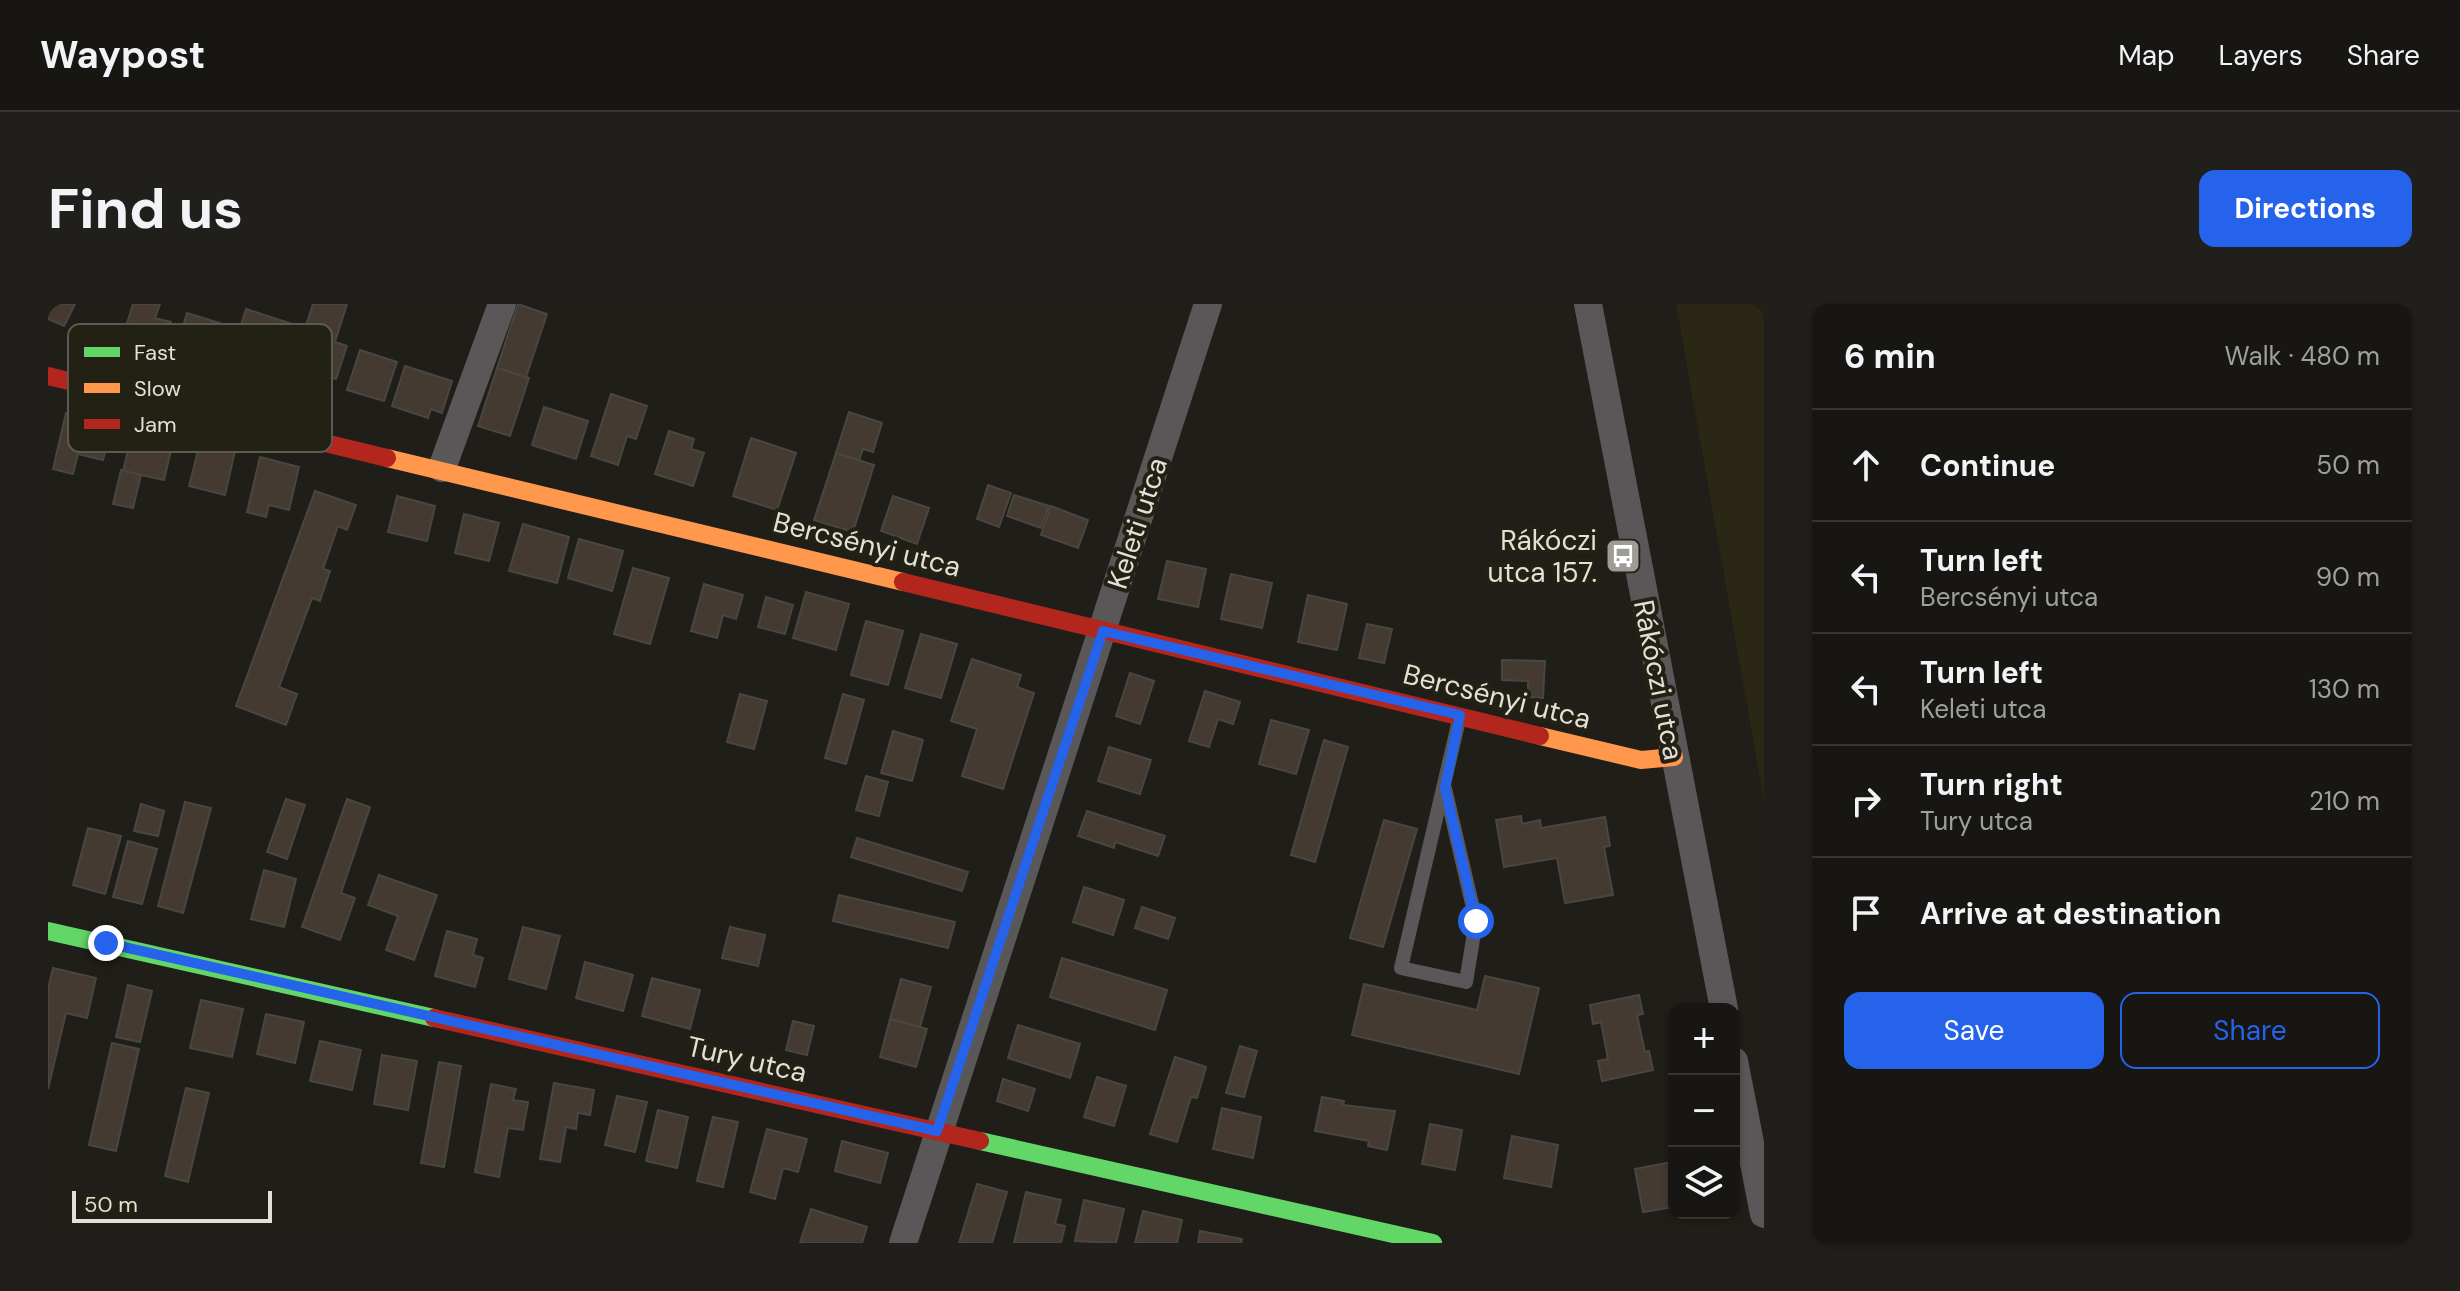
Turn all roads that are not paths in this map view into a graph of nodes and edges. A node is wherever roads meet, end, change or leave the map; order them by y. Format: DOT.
graph roads {
  1 [pos="502,304"];
  2 [pos="1208,304"];
  3 [pos="1588,304"];
  4 [pos="48,376"];
  5 [pos="68,381"];
  6 [pos="332,442"];
  7 [pos="442,468"];
  8 [pos="1103,631"];
  9 [pos="1460,715"];
  10 [pos="1674,757"];
  11 [pos="1445,788"];
  12 [pos="48,931"];
  13 [pos="1723,1003"];
  14 [pos="1738,1075"];
  15 [pos="937,1131"];
  16 [pos="1757,1141"];
  17 [pos="1764,1214"];
  18 [pos="903,1243"];
  19 [pos="1433,1243"];
  1 -- 7 [label="street"];
  2 -- 8 [label="street, Keleti utca"];
  3 -- 10 [label="street, Rákóczi utca"];
  4 -- 5 [label="street, Bercsényi utca"];
  6 -- 7 [label="street, Bercsényi utca"];
  7 -- 8 [label="street, Bercsényi utca"];
  8 -- 9 [label="street, Bercsényi utca"];
  8 -- 15 [label="street, Keleti utca"];
  9 -- 10 [label="street, Bercsényi utca"];
  9 -- 11 [label="lane"];
  10 -- 13 [label="street, Rákóczi utca"];
  11 -- 11 [label="lane"];
  12 -- 15 [label="street, Tury utca"];
  14 -- 16 [label="street"];
  15 -- 18 [label="street, Keleti utca"];
  15 -- 19 [label="street, Tury utca"];
  16 -- 17 [label="street"];
}
